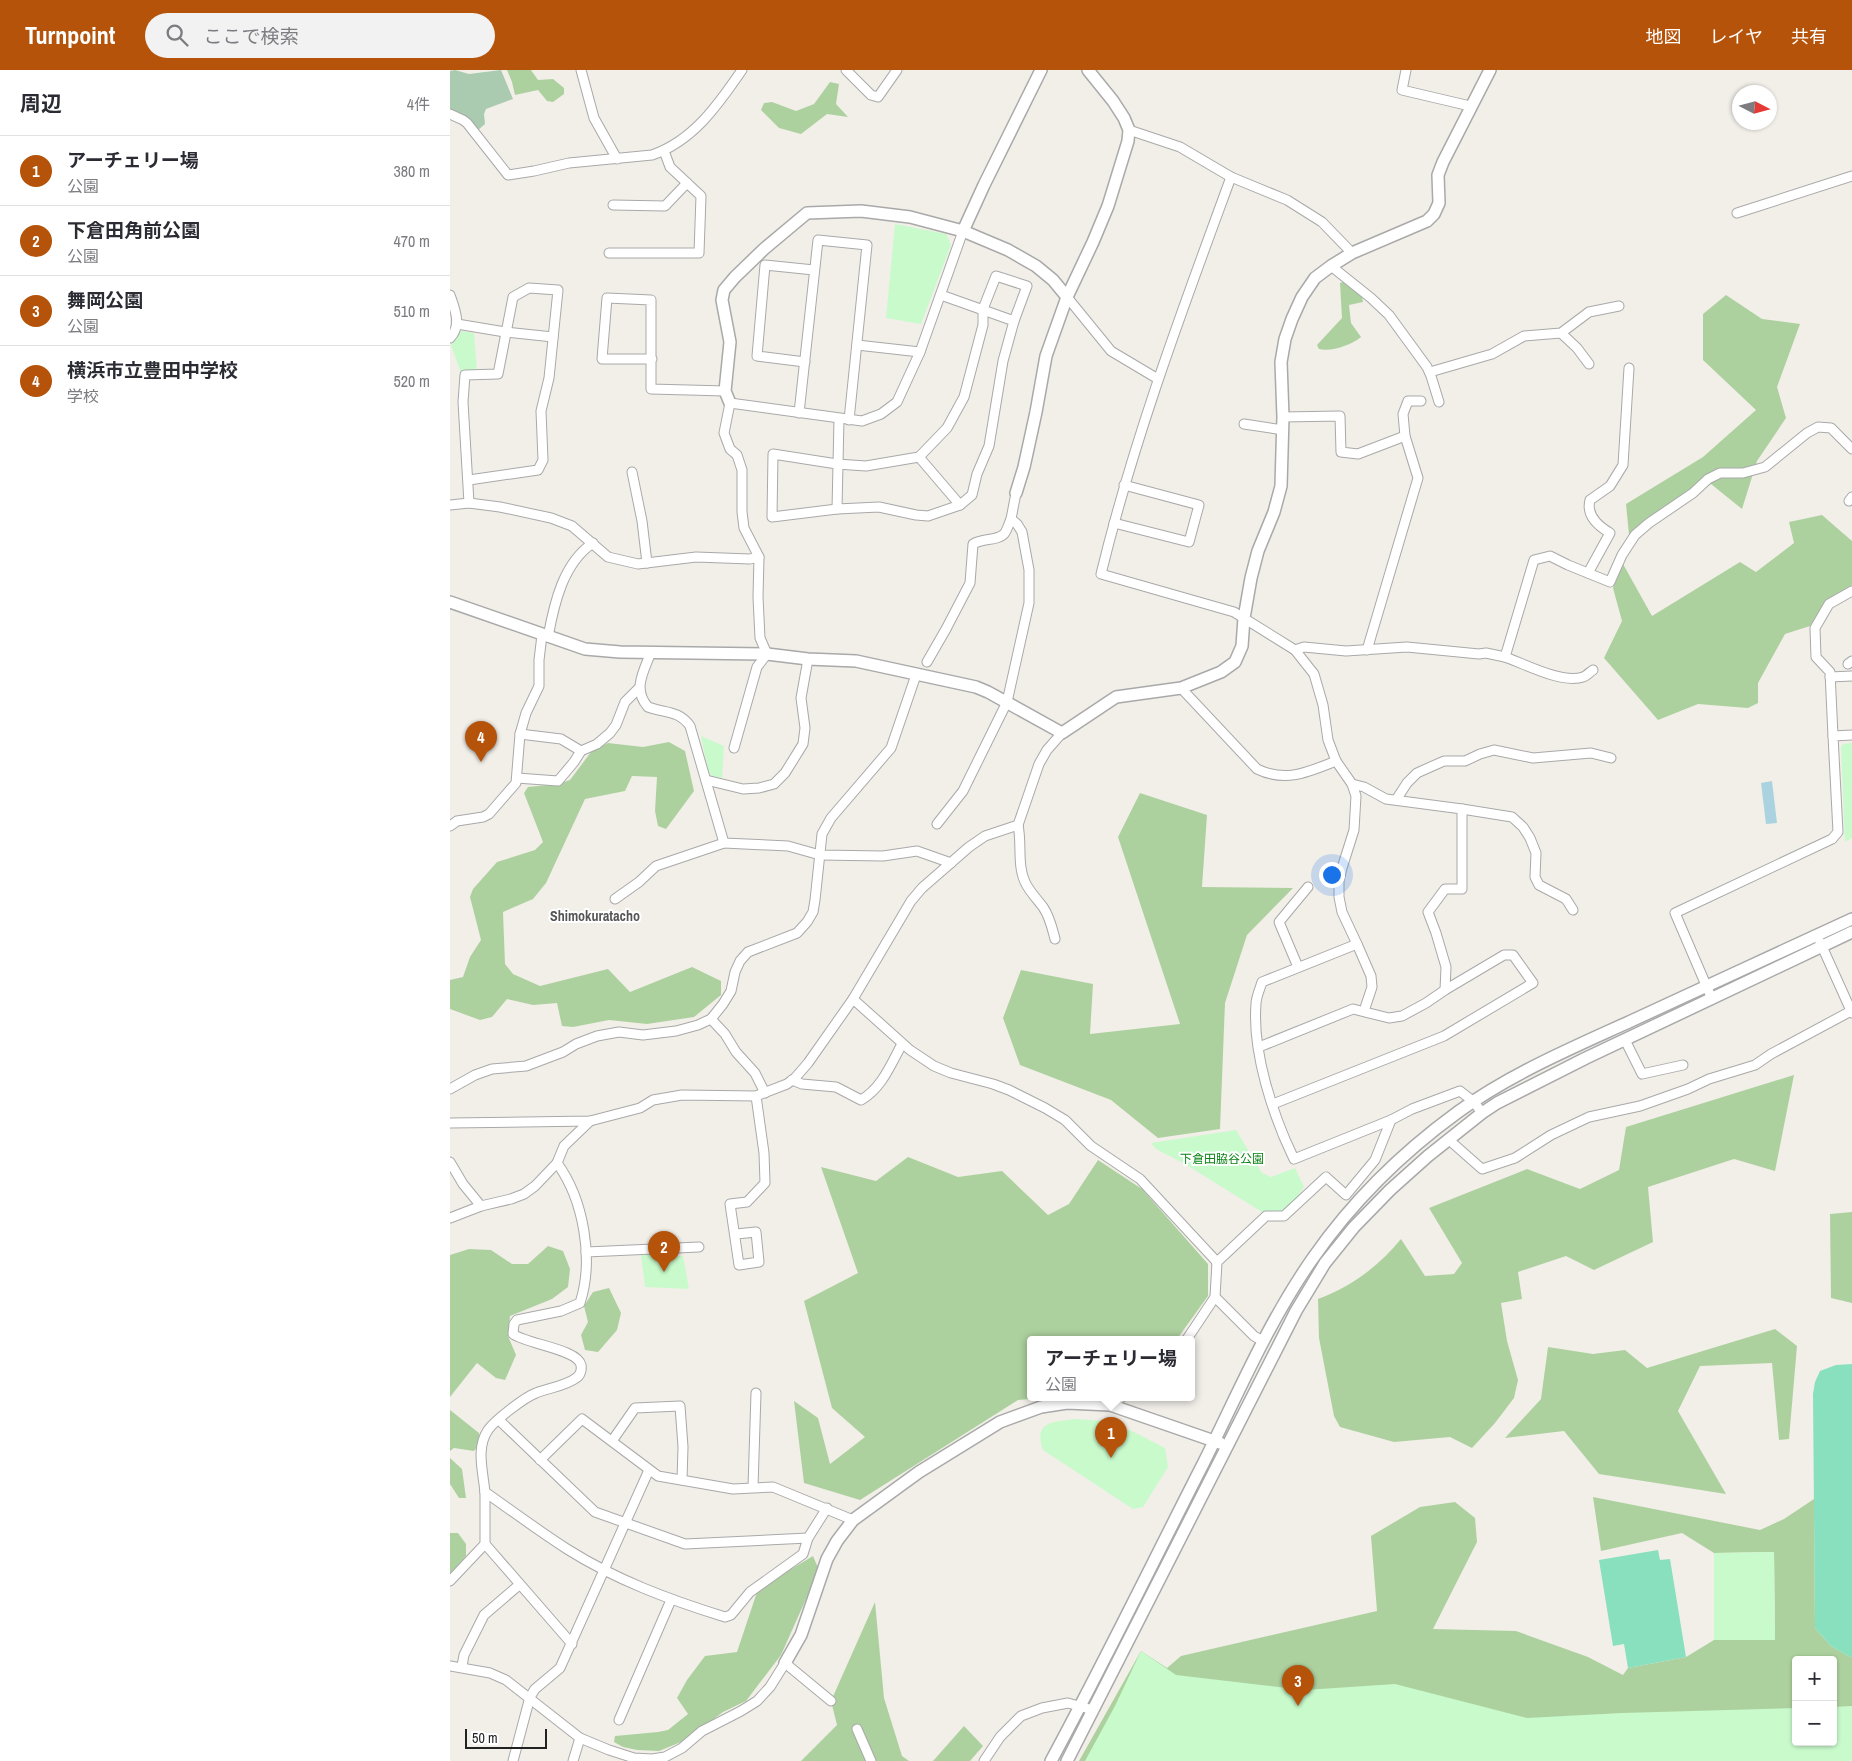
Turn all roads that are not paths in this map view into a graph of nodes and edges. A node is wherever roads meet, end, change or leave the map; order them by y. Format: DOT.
graph roads {
  1 [pos="581,70"];
  2 [pos="742,70"];
  3 [pos="846,70"];
  4 [pos="897,70"];
  5 [pos="1041,70"];
  6 [pos="1088,70"];
  7 [pos="1406,70"];
  8 [pos="1490,70"];
  9 [pos="1470,106"];
  10 [pos="450,114"];
  11 [pos="1128,130"];
  12 [pos="664,151"];
  13 [pos="618,159"];
  14 [pos="1852,176"];
  15 [pos="1231,177"];
  16 [pos="687,183"];
  17 [pos="613,204"];
  18 [pos="1737,213"];
  19 [pos="963,231"];
  20 [pos="609,253"];
  21 [pos="1352,253"];
  22 [pos="1331,266"];
  23 [pos="814,270"];
  24 [pos="450,295"];
  25 [pos="941,295"];
  26 [pos="1067,297"];
  27 [pos="1619,306"];
  28 [pos="983,309"];
  29 [pos="1014,321"];
  30 [pos="457,324"];
  31 [pos="505,332"];
  32 [pos="1561,333"];
  33 [pos="553,337"];
  34 [pos="450,338"];
  35 [pos="857,345"];
  36 [pos="920,352"];
  37 [pos="652,359"];
  38 [pos="805,362"];
  39 [pos="1589,364"];
  40 [pos="1629,368"];
  41 [pos="1430,372"];
  42 [pos="1158,379"];
  43 [pos="725,391"];
  44 [pos="1421,401"];
  45 [pos="1439,402"];
  46 [pos="730,403"];
  47 [pos="799,413"];
  48 [pos="1283,417"];
  49 [pos="844,419"];
  50 [pos="1244,424"];
  51 [pos="1283,430"];
  52 [pos="1405,436"];
  53 [pos="1852,449"];
  54 [pos="919,456"];
  55 [pos="837,464"];
  56 [pos="632,472"];
  57 [pos="469,480"];
  58 [pos="1124,486"];
  59 [pos="1016,493"];
  60 [pos="469,503"];
  61 [pos="450,505"];
  62 [pos="960,505"];
  63 [pos="837,509"];
  64 [pos="1011,519"];
  65 [pos="1114,523"];
  66 [pos="593,543"];
  67 [pos="760,557"];
  68 [pos="647,563"];
  69 [pos="1588,573"];
  70 [pos="1852,591"];
  71 [pos="450,602"];
  72 [pos="1244,618"];
  73 [pos="545,636"];
  74 [pos="1295,650"];
  75 [pos="1367,650"];
  76 [pos="651,652"];
  77 [pos="767,654"];
  78 [pos="1505,657"];
  79 [pos="808,659"];
  80 [pos="927,662"];
  81 [pos="1593,670"];
  82 [pos="916,675"];
  83 [pos="1852,676"];
  84 [pos="1830,677"];
  85 [pos="1180,688"];
  86 [pos="638,689"];
  87 [pos="1007,702"];
  88 [pos="1062,733"];
  89 [pos="520,734"];
  90 [pos="1852,735"];
  91 [pos="1833,736"];
  92 [pos="734,748"];
  93 [pos="581,751"];
  94 [pos="1611,758"];
  95 [pos="1336,761"];
  96 [pos="517,778"];
  97 [pos="706,780"];
  98 [pos="1352,784"];
  99 [pos="1396,800"];
  100 [pos="1462,809"];
  101 [pos="937,824"];
  102 [pos="1018,825"];
  103 [pos="450,826"];
  104 [pos="724,843"];
  105 [pos="820,855"];
  106 [pos="951,863"];
  107 [pos="1308,887"];
  108 [pos="615,899"];
  109 [pos="1573,910"];
  110 [pos="1852,919"];
  111 [pos="1852,932"];
  112 [pos="1055,939"];
  113 [pos="1819,940"];
  114 [pos="1357,944"];
  115 [pos="1298,967"];
  116 [pos="1707,986"];
  117 [pos="1445,990"];
  118 [pos="853,999"];
  119 [pos="1712,999"];
  120 [pos="1364,1011"];
  121 [pos="1851,1012"];
  122 [pos="711,1019"];
  123 [pos="1625,1040"];
  124 [pos="902,1044"];
  125 [pos="1259,1047"];
  126 [pos="1683,1065"];
  127 [pos="792,1080"];
  128 [pos="450,1089"];
  129 [pos="760,1095"];
  130 [pos="1474,1102"];
  131 [pos="1273,1104"];
  132 [pos="1482,1113"];
  133 [pos="1391,1120"];
  134 [pos="590,1121"];
  135 [pos="450,1123"];
  136 [pos="1448,1139"];
  137 [pos="450,1162"];
  138 [pos="557,1164"];
  139 [pos="481,1206"];
  140 [pos="450,1218"];
  141 [pos="736,1234"];
  142 [pos="699,1247"];
  143 [pos="586,1252"];
  144 [pos="1217,1262"];
  145 [pos="1215,1297"];
  146 [pos="1189,1336"];
  147 [pos="1263,1341"];
  148 [pos="756,1393"];
  149 [pos="1116,1401"];
  150 [pos="1110,1405"];
  151 [pos="499,1420"];
  152 [pos="612,1441"];
  153 [pos="1214,1441"];
  154 [pos="1228,1445"];
  155 [pos="540,1460"];
  156 [pos="649,1470"];
  157 [pos="682,1480"];
  158 [pos="752,1487"];
  159 [pos="485,1492"];
  160 [pos="828,1508"];
  161 [pos="853,1520"];
  162 [pos="626,1523"];
  163 [pos="808,1538"];
  164 [pos="485,1544"];
  165 [pos="604,1570"];
  166 [pos="450,1581"];
  167 [pos="519,1585"];
  168 [pos="671,1600"];
  169 [pos="572,1644"];
  170 [pos="785,1663"];
  171 [pos="450,1666"];
  172 [pos="462,1666"];
  173 [pos="530,1697"];
  174 [pos="831,1701"];
  175 [pos="1081,1705"];
  176 [pos="1093,1710"];
  177 [pos="619,1720"];
  178 [pos="857,1729"];
  179 [pos="580,1738"];
  180 [pos="512,1761"];
  181 [pos="573,1761"];
  182 [pos="871,1761"];
  183 [pos="984,1761"];
  184 [pos="1051,1761"];
  185 [pos="1067,1761"];
  1 -- 13 [label="street"];
  2 -- 12 [label="street"];
  3 -- 4 [label="street"];
  5 -- 19 [label="street"];
  6 -- 11 [label="street"];
  7 -- 9 [label="street"];
  8 -- 9 [label="street"];
  9 -- 21 [label="street"];
  10 -- 13 [label="street"];
  11 -- 15 [label="street"];
  11 -- 26 [label="street"];
  12 -- 13 [label="street"];
  12 -- 16 [label="street"];
  14 -- 18 [label="street"];
  15 -- 21 [label="street"];
  15 -- 42 [label="street"];
  16 -- 17 [label="street"];
  16 -- 20 [label="street"];
  19 -- 25 [label="street"];
  19 -- 26 [label="street"];
  19 -- 43 [label="street"];
  21 -- 22 [label="street"];
  22 -- 41 [label="street"];
  22 -- 48 [label="street"];
  23 -- 35 [label="street"];
  23 -- 38 [label="street"];
  23 -- 38 [label="street"];
  24 -- 30 [label="street"];
  25 -- 28 [label="street"];
  25 -- 36 [label="street"];
  26 -- 42 [label="street"];
  26 -- 59 [label="street"];
  27 -- 32 [label="street"];
  28 -- 29 [label="street"];
  28 -- 29 [label="street"];
  28 -- 54 [label="street"];
  29 -- 62 [label="street"];
  30 -- 31 [label="street"];
  30 -- 34 [label="street"];
  31 -- 33 [label="street"];
  31 -- 33 [label="street"];
  31 -- 57 [label="street"];
  32 -- 39 [label="street"];
  32 -- 41 [label="street"];
  33 -- 57 [label="street"];
  35 -- 36 [label="street"];
  35 -- 49 [label="street"];
  36 -- 49 [label="street"];
  37 -- 37 [label="street"];
  37 -- 43 [label="street"];
  38 -- 47 [label="street"];
  40 -- 69 [label="street"];
  41 -- 45 [label="street"];
  42 -- 58 [label="street"];
  43 -- 46 [label="street"];
  44 -- 52 [label="street"];
  46 -- 47 [label="street"];
  46 -- 67 [label="street"];
  47 -- 49 [label="street"];
  48 -- 51 [label="street"];
  48 -- 52 [label="street"];
  49 -- 55 [label="street"];
  50 -- 51 [label="street"];
  51 -- 72 [label="street"];
  52 -- 75 [label="street"];
  53 -- 69 [label="street"];
  54 -- 55 [label="street"];
  54 -- 62 [label="street"];
  55 -- 63 [label="street"];
  55 -- 63 [label="street"];
  56 -- 68 [label="street"];
  57 -- 60 [label="street"];
  58 -- 65 [label="street"];
  58 -- 65 [label="street"];
  59 -- 64 [label="street"];
  60 -- 61 [label="street"];
  60 -- 66 [label="street"];
  62 -- 63 [label="street"];
  64 -- 80 [label="street"];
  64 -- 87 [label="street"];
  65 -- 72 [label="street"];
  66 -- 68 [label="street"];
  66 -- 73 [label="street"];
  67 -- 68 [label="street"];
  67 -- 77 [label="street"];
  69 -- 78 [label="street"];
  70 -- 84 [label="street"];
  71 -- 73 [label="street"];
  72 -- 74 [label="street"];
  72 -- 85 [label="street"];
  73 -- 76 [label="street"];
  73 -- 89 [label="street"];
  74 -- 75 [label="street"];
  74 -- 95 [label="street"];
  75 -- 78 [label="street"];
  76 -- 77 [label="street"];
  76 -- 86 [label="street"];
  77 -- 79 [label="street"];
  77 -- 92 [label="street"];
  78 -- 81 [label="street"];
  79 -- 82 [label="street"];
  79 -- 97 [label="street"];
  82 -- 87 [label="street"];
  82 -- 105 [label="street"];
  83 -- 84 [label="street"];
  84 -- 91 [label="street"];
  85 -- 88 [label="street"];
  85 -- 95 [label="street"];
  86 -- 93 [label="street"];
  86 -- 97 [label="street"];
  87 -- 88 [label="street"];
  87 -- 101 [label="street"];
  88 -- 102 [label="street"];
  89 -- 93 [label="street"];
  89 -- 96 [label="street"];
  90 -- 91 [label="street"];
  91 -- 116 [label="street"];
  93 -- 96 [label="street"];
  94 -- 99 [label="street"];
  95 -- 98 [label="street"];
  96 -- 103 [label="street"];
  97 -- 104 [label="street"];
  98 -- 99 [label="street"];
  98 -- 114 [label="street"];
  99 -- 100 [label="street"];
  100 -- 109 [label="street"];
  100 -- 117 [label="street"];
  102 -- 106 [label="street"];
  102 -- 112 [label="street"];
  104 -- 105 [label="street"];
  104 -- 108 [label="street"];
  105 -- 106 [label="street"];
  105 -- 122 [label="street"];
  106 -- 118 [label="street"];
  107 -- 115 [label="street"];
  110 -- 113 [label="street"];
  111 -- 113 [label="street"];
  113 -- 116 [label="street"];
  113 -- 119 [label="street"];
  113 -- 121 [label="street"];
  114 -- 115 [label="street"];
  114 -- 120 [label="street"];
  115 -- 125 [label="street"];
  116 -- 119 [label="street"];
  116 -- 130 [label="street"];
  117 -- 120 [label="street"];
  117 -- 131 [label="street"];
  118 -- 124 [label="street"];
  118 -- 127 [label="street"];
  119 -- 123 [label="street"];
  120 -- 125 [label="street"];
  121 -- 136 [label="street"];
  122 -- 128 [label="street"];
  122 -- 129 [label="street"];
  123 -- 126 [label="street"];
  123 -- 132 [label="street"];
  124 -- 127 [label="street"];
  124 -- 144 [label="street"];
  125 -- 131 [label="street"];
  127 -- 129 [label="street"];
  129 -- 134 [label="street"];
  129 -- 141 [label="street"];
  130 -- 132 [label="street"];
  130 -- 133 [label="street"];
  130 -- 147 [label="street"];
  131 -- 133 [label="street"];
  132 -- 136 [label="street"];
  133 -- 144 [label="street"];
  134 -- 135 [label="street"];
  134 -- 138 [label="street"];
  136 -- 154 [label="street"];
  137 -- 139 [label="street"];
  138 -- 139 [label="street"];
  138 -- 143 [label="street"];
  139 -- 140 [label="street"];
  142 -- 143 [label="street"];
  143 -- 151 [label="street"];
  144 -- 145 [label="street"];
  145 -- 146 [label="street"];
  145 -- 147 [label="street"];
  147 -- 153 [label="street"];
  148 -- 158 [label="street"];
  149 -- 150 [label="street"];
  150 -- 153 [label="street"];
  150 -- 161 [label="street"];
  151 -- 155 [label="street"];
  151 -- 159 [label="street"];
  152 -- 155 [label="street"];
  152 -- 156 [label="street"];
  152 -- 157 [label="street"];
  153 -- 154 [label="street"];
  153 -- 175 [label="street"];
  154 -- 176 [label="street"];
  155 -- 162 [label="street"];
  156 -- 157 [label="street"];
  156 -- 162 [label="street"];
  157 -- 158 [label="street"];
  158 -- 160 [label="street"];
  159 -- 164 [label="street"];
  159 -- 165 [label="street"];
  160 -- 161 [label="street"];
  160 -- 163 [label="street"];
  161 -- 170 [label="street"];
  162 -- 163 [label="street"];
  162 -- 165 [label="street"];
  163 -- 168 [label="street"];
  164 -- 166 [label="street"];
  164 -- 167 [label="street"];
  165 -- 168 [label="street"];
  165 -- 169 [label="street"];
  167 -- 169 [label="street"];
  167 -- 172 [label="street"];
  168 -- 177 [label="street"];
  169 -- 173 [label="street"];
  170 -- 174 [label="street"];
  170 -- 179 [label="street"];
  171 -- 172 [label="street"];
  172 -- 173 [label="street"];
  173 -- 179 [label="street"];
  173 -- 180 [label="street"];
  175 -- 176 [label="street"];
  175 -- 183 [label="street"];
  175 -- 184 [label="street"];
  176 -- 185 [label="street"];
  178 -- 182 [label="street"];
  179 -- 181 [label="street"];
}
